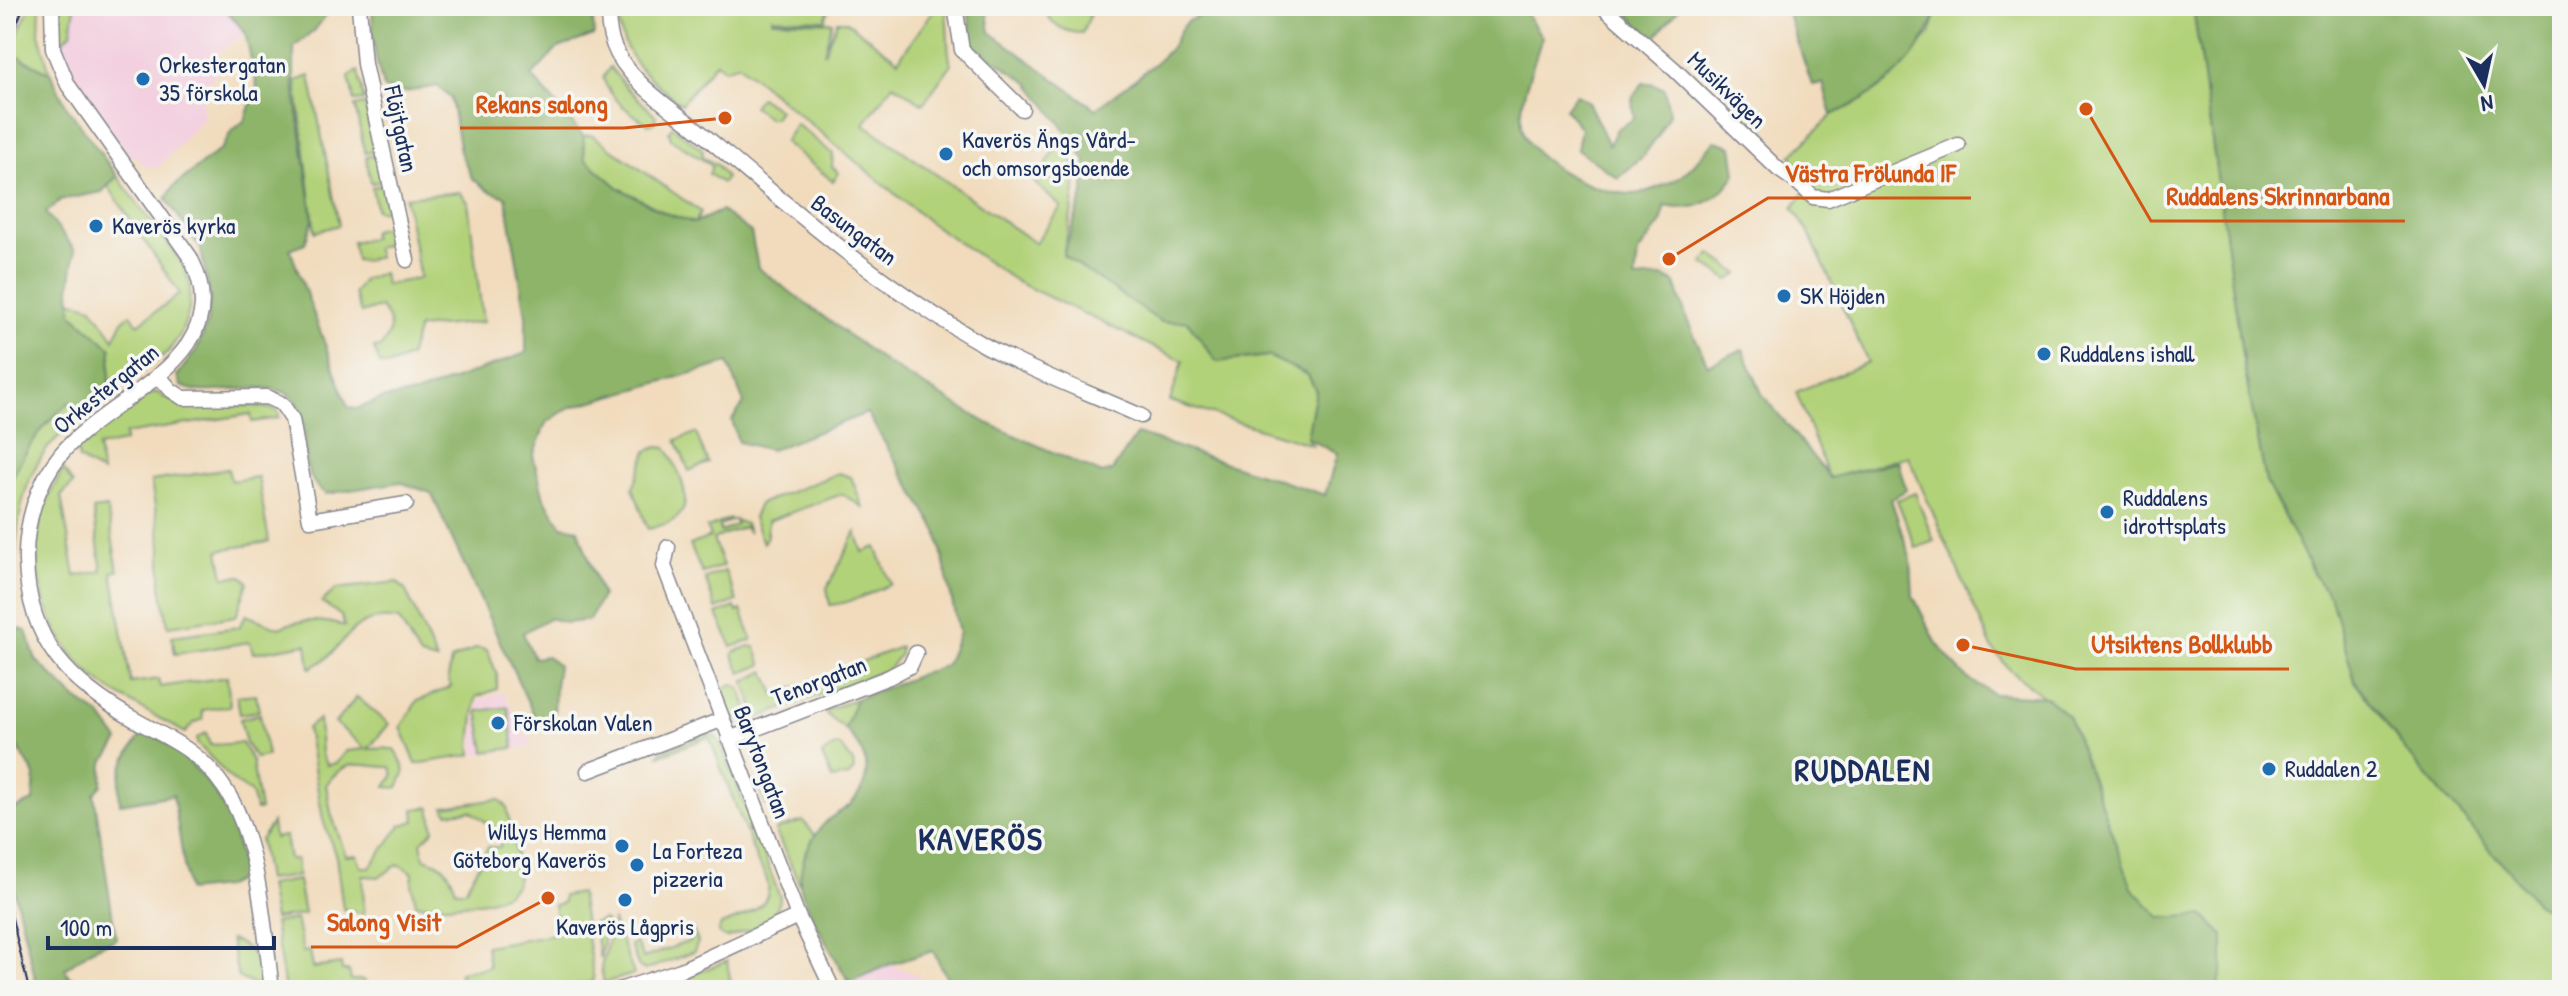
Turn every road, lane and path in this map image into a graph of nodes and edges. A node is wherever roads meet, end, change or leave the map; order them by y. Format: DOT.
graph roads {
  1 [pos="52,6"];
  2 [pos="359,6"];
  3 [pos="609,6"];
  4 [pos="955,6"];
  5 [pos="1602,6"];
  6 [pos="1022,109"];
  7 [pos="1958,145"];
  8 [pos="407,260"];
  9 [pos="158,375"];
  10 [pos="1141,416"];
  11 [pos="406,504"];
  12 [pos="668,547"];
  13 [pos="916,653"];
  14 [pos="721,720"];
  15 [pos="729,739"];
  16 [pos="588,771"];
  17 [pos="798,916"];
  18 [pos="272,990"];
  19 [pos="619,990"];
  20 [pos="833,990"];
  1 -- 9 [label="street, Orkestergatan"];
  2 -- 8 [label="street, Flöjtgatan"];
  3 -- 10 [label="street, Basungatan"];
  4 -- 6 [label="street"];
  5 -- 7 [label="street, Musikvägen"];
  9 -- 11 [label="street"];
  9 -- 18 [label="street, Orkestergatan"];
  12 -- 14 [label="street, Barytongatan"];
  13 -- 15 [label="street, Tenorgatan"];
  14 -- 15 [label="street, Barytongatan"];
  14 -- 16 [label="street"];
  15 -- 17 [label="street, Barytongatan"];
  17 -- 19 [label="street"];
  17 -- 20 [label="street, Barytongatan"];
}
